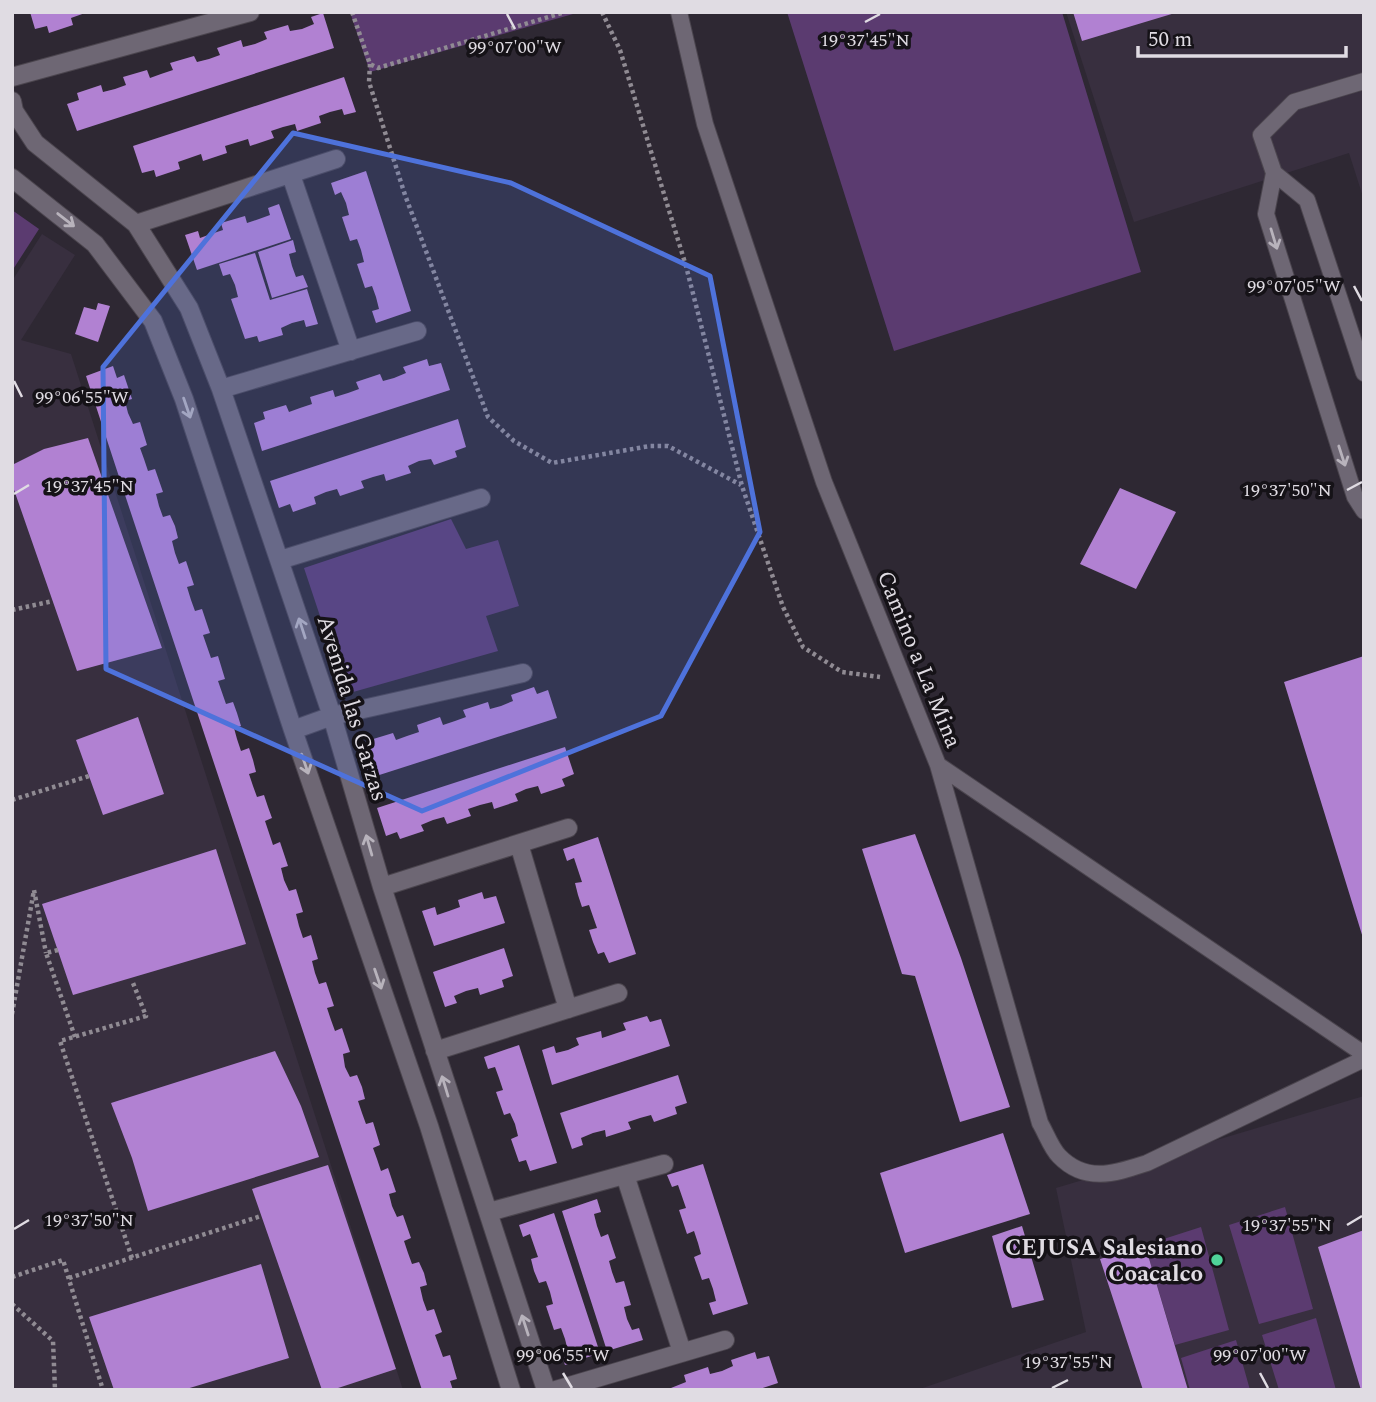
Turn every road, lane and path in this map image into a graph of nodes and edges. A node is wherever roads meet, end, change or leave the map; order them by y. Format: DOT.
graph roads {
  1 [pos="352,12"];
  2 [pos="565,12"];
  3 [pos="602,12"];
  4 [pos="679,12"];
  5 [pos="238,14"];
  6 [pos="370,64"];
  7 [pos="12,77"];
  8 [pos="1364,81"];
  9 [pos="12,101"];
  10 [pos="336,159"];
  11 [pos="1274,173"];
  12 [pos="291,175"];
  13 [pos="12,178"];
  14 [pos="136,224"];
  15 [pos="417,331"];
  16 [pos="351,351"];
  17 [pos="1364,373"];
  18 [pos="221,389"];
  19 [pos="741,485"];
  20 [pos="481,498"];
  21 [pos="1364,511"];
  22 [pos="280,559"];
  23 [pos="53,601"];
  24 [pos="12,610"];
  25 [pos="523,673"];
  26 [pos="904,681"];
  27 [pos="332,716"];
  28 [pos="293,730"];
  29 [pos="938,765"];
  30 [pos="89,776"];
  31 [pos="12,800"];
  32 [pos="568,828"];
  33 [pos="519,844"];
  34 [pos="382,887"];
  35 [pos="58,950"];
  36 [pos="46,953"];
  37 [pos="133,983"];
  38 [pos="618,993"];
  39 [pos="568,1009"];
  40 [pos="12,1014"];
  41 [pos="75,1037"];
  42 [pos="435,1051"];
  43 [pos="1364,1057"];
  44 [pos="455,1117"];
  45 [pos="429,1126"];
  46 [pos="664,1164"];
  47 [pos="625,1175"];
  48 [pos="489,1212"];
  49 [pos="261,1216"];
  50 [pos="132,1258"];
  51 [pos="12,1277"];
  52 [pos="69,1278"];
  53 [pos="12,1304"];
  54 [pos="725,1340"];
  55 [pos="682,1352"];
  56 [pos="55,1390"];
  57 [pos="103,1390"];
  58 [pos="511,1390"];
  59 [pos="546,1390"];
  60 [pos="556,1390"];
  1 -- 6 [label="path"];
  2 -- 6 [label="path"];
  3 -- 19 [label="path"];
  4 -- 26 [label="lane, Camino a La Mina"];
  5 -- 7 [label="street"];
  6 -- 19 [label="path"];
  8 -- 11 [label="lane"];
  9 -- 14 [label="street, Avenida las Garzas"];
  10 -- 12 [label="street"];
  11 -- 17 [label="lane"];
  11 -- 21 [label="lane, one-way"];
  12 -- 14 [label="street"];
  12 -- 16 [label="street"];
  13 -- 28 [label="street, one-way"];
  14 -- 18 [label="street, Avenida las Garzas"];
  15 -- 16 [label="street"];
  16 -- 18 [label="street"];
  18 -- 22 [label="street, Avenida las Garzas"];
  19 -- 26 [label="path"];
  20 -- 22 [label="street"];
  27 -- 22 [label="street, Avenida las Garzas, one-way"];
  23 -- 24 [label="path"];
  25 -- 27 [label="street"];
  26 -- 29 [label="lane, Camino a La Mina"];
  27 -- 28 [label="street"];
  34 -- 27 [label="street, Avenida las Garzas, one-way"];
  28 -- 45 [label="street, one-way"];
  29 -- 43 [label="lane, Camino a La Mina"];
  29 -- 43 [label="lane"];
  30 -- 31 [label="path"];
  32 -- 33 [label="street"];
  33 -- 34 [label="street"];
  33 -- 39 [label="street"];
  34 -- 42 [label="street, Avenida las Garzas"];
  35 -- 36 [label="path"];
  36 -- 40 [label="path"];
  36 -- 41 [label="path"];
  37 -- 41 [label="path"];
  38 -- 39 [label="street"];
  39 -- 42 [label="street"];
  41 -- 50 [label="path"];
  44 -- 42 [label="street, Avenida las Garzas, one-way"];
  44 -- 45 [label="street"];
  44 -- 48 [label="street, Avenida las Garzas"];
  45 -- 58 [label="street"];
  46 -- 47 [label="street"];
  47 -- 48 [label="street"];
  47 -- 55 [label="street"];
  59 -- 48 [label="street, Avenida las Garzas, one-way"];
  49 -- 50 [label="path"];
  50 -- 52 [label="path"];
  51 -- 52 [label="path"];
  52 -- 57 [label="path"];
  53 -- 56 [label="path"];
  54 -- 55 [label="street"];
  55 -- 60 [label="street"];
}
